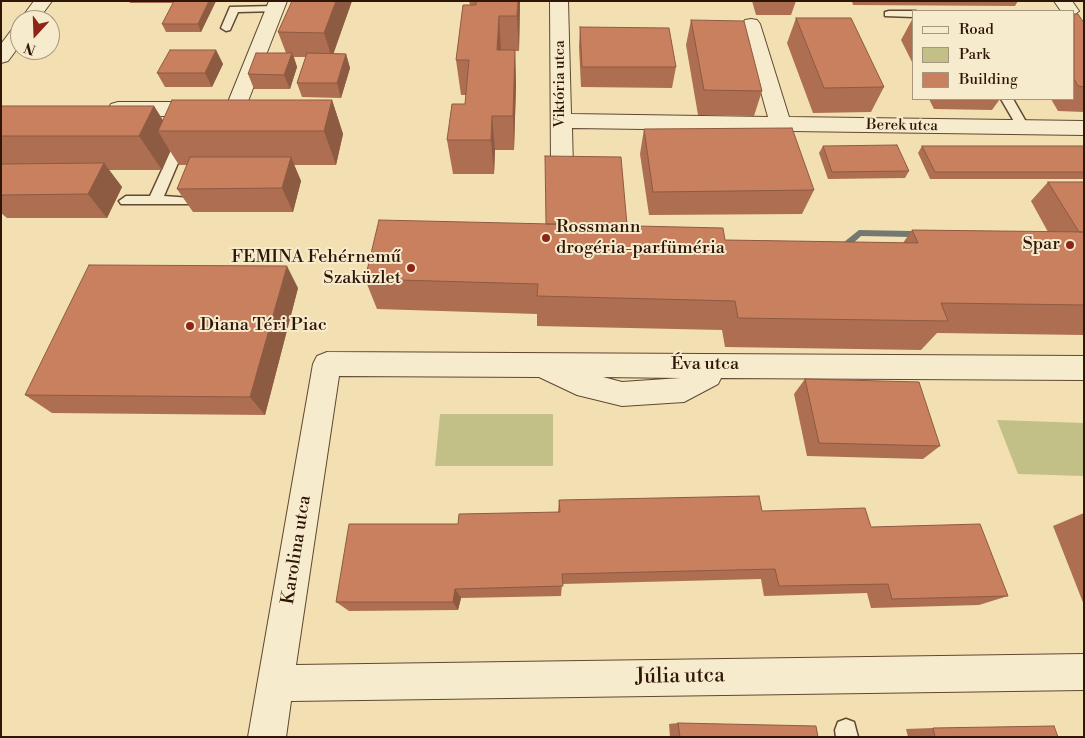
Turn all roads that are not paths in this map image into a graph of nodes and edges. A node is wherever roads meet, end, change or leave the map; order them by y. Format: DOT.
graph roads {
  1 [pos="560,1"];
  2 [pos="276,5"];
  3 [pos="889,14"];
  4 [pos="912,14"];
  5 [pos="751,24"];
  6 [pos="226,28"];
  7 [pos="10,45"];
  8 [pos="1,57"];
  9 [pos="1008,100"];
  10 [pos="101,108"];
  11 [pos="198,108"];
  12 [pos="560,121"];
  13 [pos="782,124"];
  14 [pos="1023,127"];
  15 [pos="1084,128"];
  16 [pos="562,168"];
  17 [pos="126,201"];
  18 [pos="155,201"];
  19 [pos="186,201"];
  20 [pos="714,365"];
  21 [pos="1084,368"];
  22 [pos="1084,672"];
  23 [pos="276,683"];
  24 [pos="267,737"];
  1 -- 12 [label="street, Viktória utca"];
  2 -- 6 [label="lane"];
  2 -- 11 [label="street"];
  3 -- 4 [label="lane"];
  5 -- 13 [label="street"];
  7 -- 8 [label="street"];
  9 -- 14 [label="lane"];
  10 -- 11 [label="street"];
  11 -- 18 [label="lane"];
  12 -- 13 [label="street, Berek utca"];
  12 -- 16 [label="street, Viktória utca"];
  13 -- 14 [label="street, Berek utca"];
  14 -- 15 [label="street, Berek utca"];
  17 -- 18 [label="lane"];
  18 -- 19 [label="lane"];
  20 -- 21 [label="street, Éva utca"];
  20 -- 23 [label="street, Karolina utca"];
  22 -- 23 [label="street, Júlia utca"];
  23 -- 24 [label="street, Karolina utca"];
}
